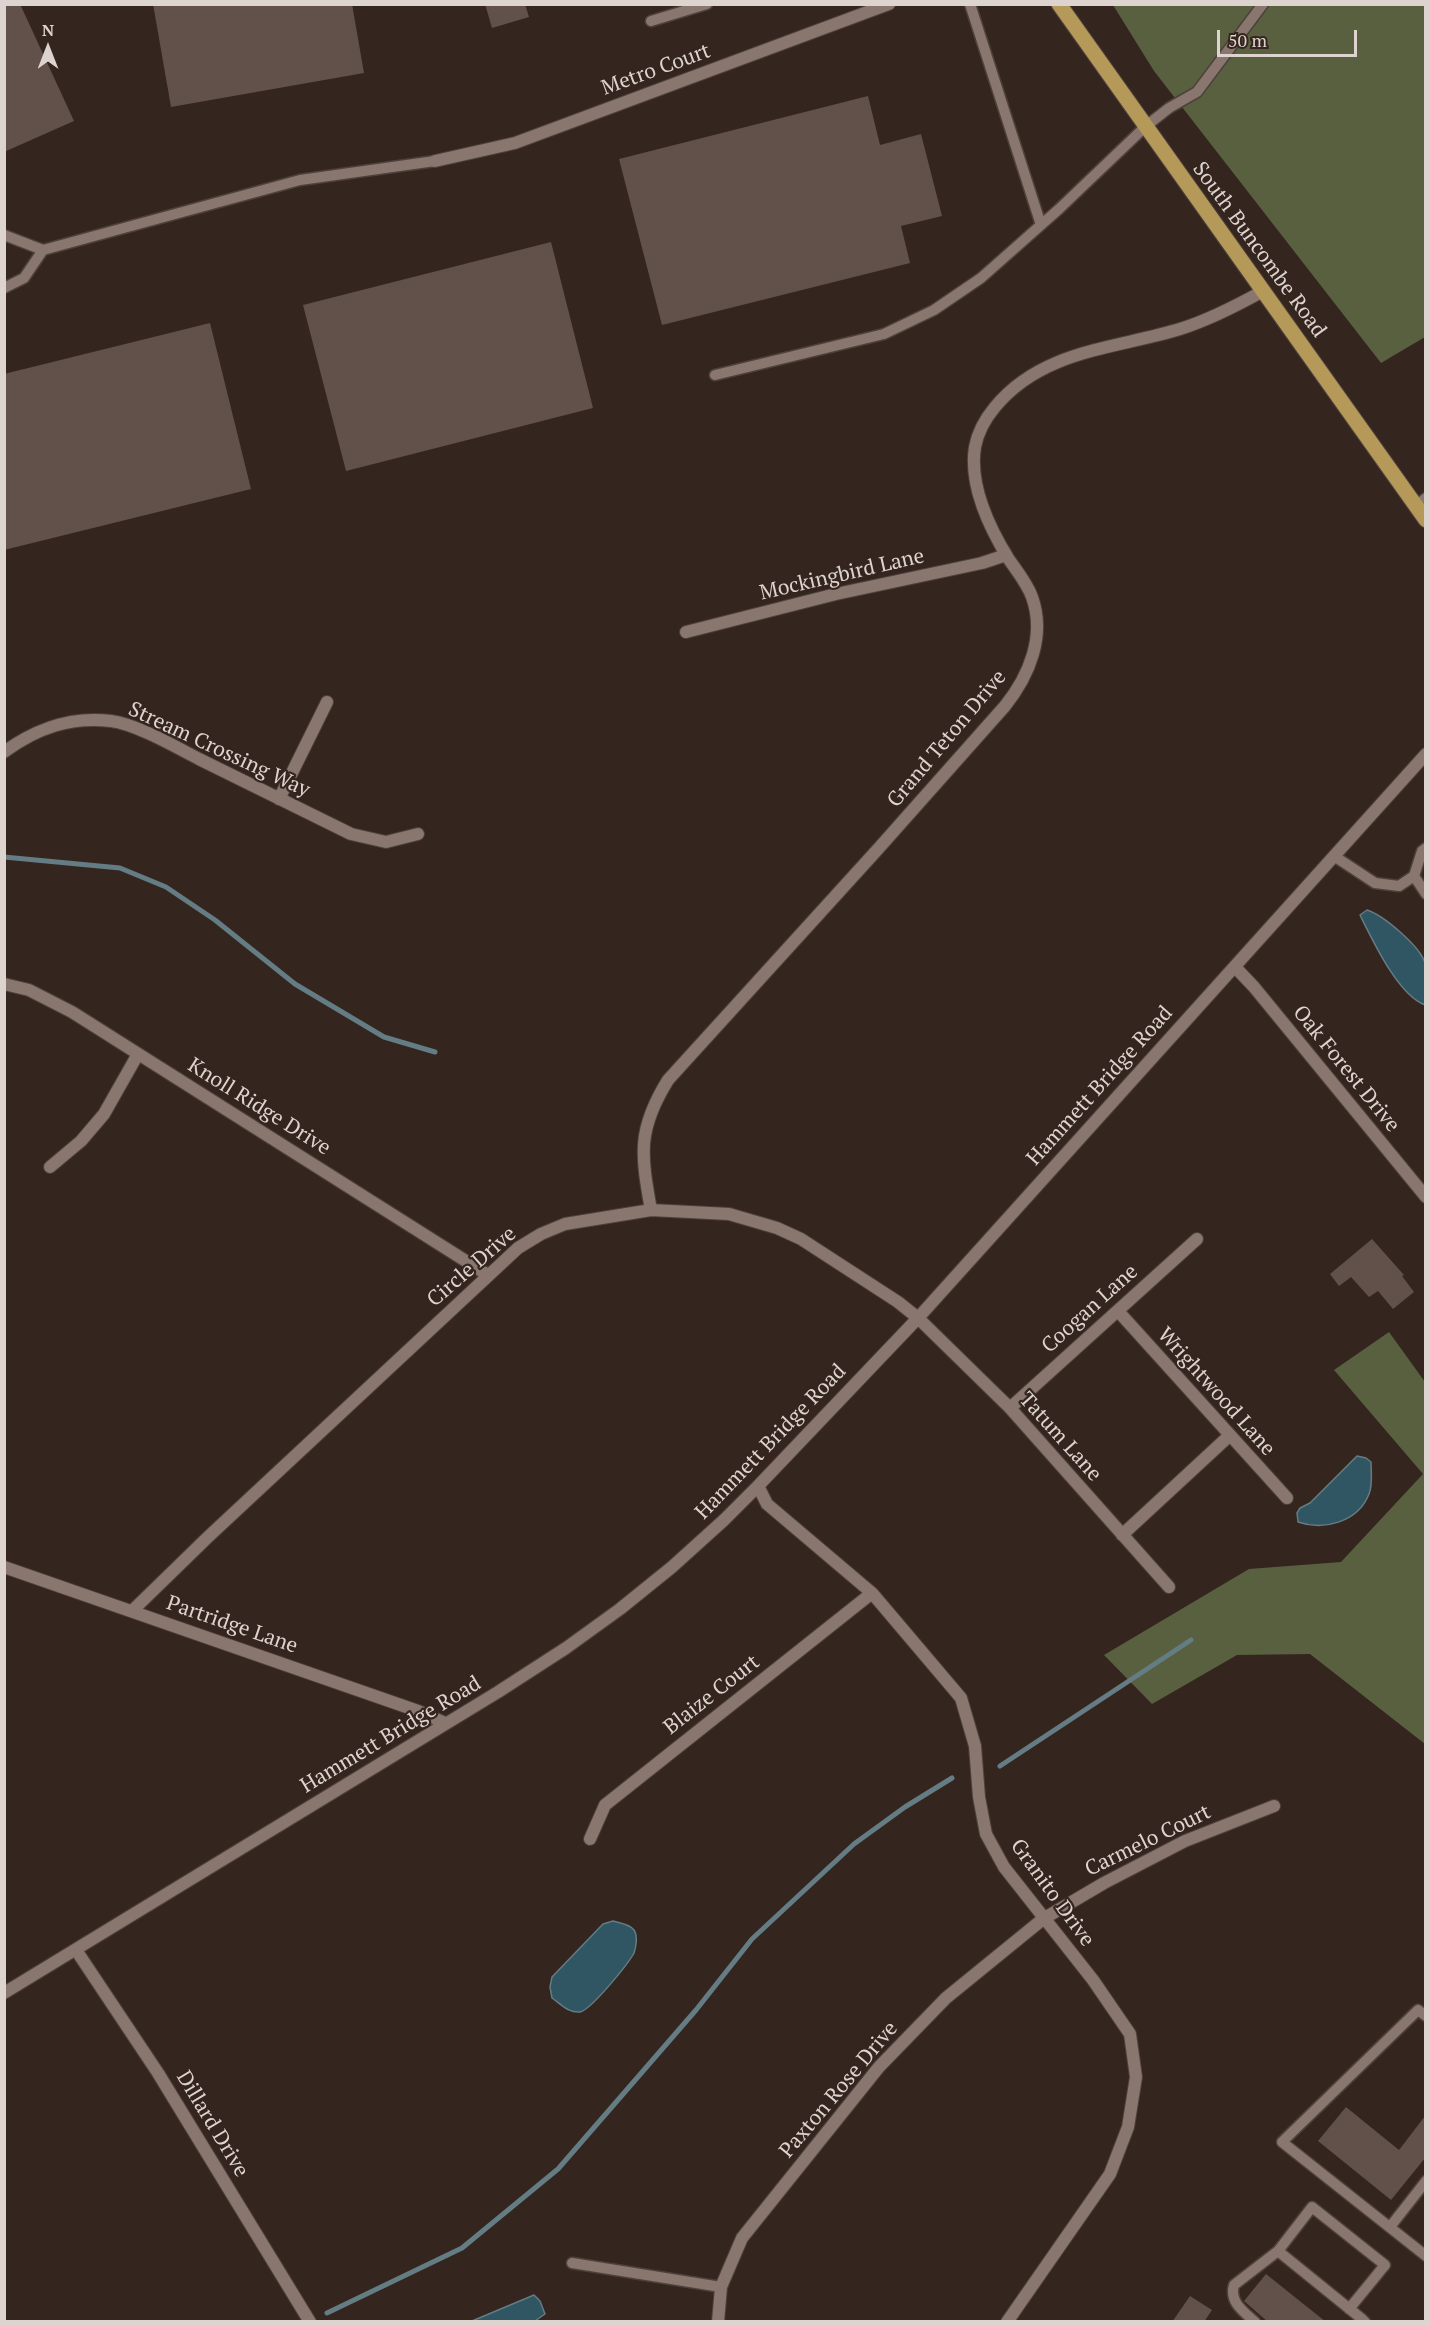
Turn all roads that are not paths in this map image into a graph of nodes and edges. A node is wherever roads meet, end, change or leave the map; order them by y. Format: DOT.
graph roads {
  1 [pos="707,4"];
  2 [pos="889,4"];
  3 [pos="970,4"];
  4 [pos="1059,4"];
  5 [pos="1263,4"];
  6 [pos="651,21"];
  7 [pos="1146,126"];
  8 [pos="435,161"];
  9 [pos="1041,225"];
  10 [pos="4,235"];
  11 [pos="42,250"];
  12 [pos="4,288"];
  13 [pos="1263,291"];
  14 [pos="715,375"];
  15 [pos="1421,502"];
  16 [pos="1425,520"];
  17 [pos="1006,555"];
  18 [pos="686,632"];
  19 [pos="327,702"];
  20 [pos="4,752"];
  21 [pos="1425,754"];
  22 [pos="279,799"];
  23 [pos="418,834"];
  24 [pos="1425,848"];
  25 [pos="1334,856"];
  26 [pos="1414,876"];
  27 [pos="1425,894"];
  28 [pos="1235,967"];
  29 [pos="4,984"];
  30 [pos="138,1054"];
  31 [pos="50,1167"];
  32 [pos="1425,1197"];
  33 [pos="651,1210"];
  34 [pos="1197,1239"];
  35 [pos="488,1275"];
  36 [pos="1118,1311"];
  37 [pos="918,1318"];
  38 [pos="1010,1408"];
  39 [pos="1229,1436"];
  40 [pos="758,1486"];
  41 [pos="1287,1498"];
  42 [pos="1122,1535"];
  43 [pos="4,1567"];
  44 [pos="1168,1587"];
  45 [pos="872,1593"];
  46 [pos="132,1611"];
  47 [pos="446,1723"];
  48 [pos="1274,1806"];
  49 [pos="590,1839"];
  50 [pos="1042,1919"];
  51 [pos="76,1950"];
  52 [pos="4,1993"];
  53 [pos="1425,2016"];
  54 [pos="1425,2181"];
  55 [pos="1390,2228"];
  56 [pos="1278,2251"];
  57 [pos="1425,2256"];
  58 [pos="572,2263"];
  59 [pos="721,2287"];
  60 [pos="1349,2308"];
  61 [pos="1362,2321"];
  62 [pos="310,2322"];
  63 [pos="718,2322"];
  64 [pos="1007,2322"];
  65 [pos="1254,2322"];
  1 -- 6 [label="lane"];
  2 -- 8 [label="street, Metro Court"];
  3 -- 9 [label="lane"];
  4 -- 7 [label="main road, South Buncombe Road"];
  5 -- 7 [label="lane"];
  7 -- 9 [label="lane"];
  7 -- 13 [label="main road, South Buncombe Road"];
  8 -- 11 [label="lane"];
  9 -- 14 [label="lane"];
  10 -- 11 [label="lane"];
  11 -- 12 [label="lane"];
  13 -- 15 [label="main road, South Buncombe Road"];
  13 -- 17 [label="street, Grand Teton Drive"];
  15 -- 16 [label="main road, South Buncombe Road"];
  17 -- 18 [label="street, Mockingbird Lane"];
  17 -- 33 [label="street, Grand Teton Drive"];
  19 -- 22 [label="street"];
  20 -- 22 [label="street, Stream Crossing Way"];
  21 -- 25 [label="street, Hammett Bridge Road"];
  22 -- 23 [label="street, Stream Crossing Way"];
  24 -- 26 [label="lane"];
  25 -- 26 [label="lane"];
  25 -- 28 [label="street, Hammett Bridge Road"];
  26 -- 27 [label="lane"];
  28 -- 32 [label="street, Oak Forest Drive"];
  28 -- 37 [label="street, Hammett Bridge Road"];
  29 -- 30 [label="street, Knoll Ridge Drive"];
  30 -- 31 [label="street"];
  30 -- 35 [label="street, Knoll Ridge Drive"];
  33 -- 35 [label="street, Circle Drive"];
  33 -- 37 [label="street, Circle Drive"];
  34 -- 36 [label="street, Coogan Lane"];
  35 -- 46 [label="street, Circle Drive"];
  36 -- 38 [label="street, Coogan Lane"];
  36 -- 39 [label="street, Wrightwood Lane"];
  37 -- 38 [label="street, Tatum Lane"];
  37 -- 40 [label="street, Hammett Bridge Road"];
  38 -- 42 [label="street, Tatum Lane"];
  39 -- 41 [label="street, Wrightwood Lane"];
  39 -- 42 [label="street"];
  40 -- 45 [label="street, Granito Drive"];
  40 -- 47 [label="street, Hammett Bridge Road"];
  42 -- 44 [label="street, Tatum Lane"];
  43 -- 46 [label="street, Partridge Lane"];
  45 -- 49 [label="street, Blaize Court"];
  45 -- 50 [label="street, Granito Drive"];
  46 -- 47 [label="street, Partridge Lane"];
  47 -- 51 [label="street, Hammett Bridge Road"];
  48 -- 50 [label="street, Carmelo Court"];
  50 -- 59 [label="street, Paxton Rose Drive"];
  50 -- 64 [label="street, Granito Drive"];
  51 -- 52 [label="street, Hammett Bridge Road"];
  51 -- 62 [label="street, Dillard Drive"];
  53 -- 55 [label="lane"];
  54 -- 55 [label="lane"];
  55 -- 57 [label="lane"];
  56 -- 60 [label="lane"];
  56 -- 60 [label="lane"];
  56 -- 65 [label="lane"];
  58 -- 59 [label="lane"];
  59 -- 63 [label="street, Paxton Rose Drive"];
  60 -- 61 [label="lane"];
}
